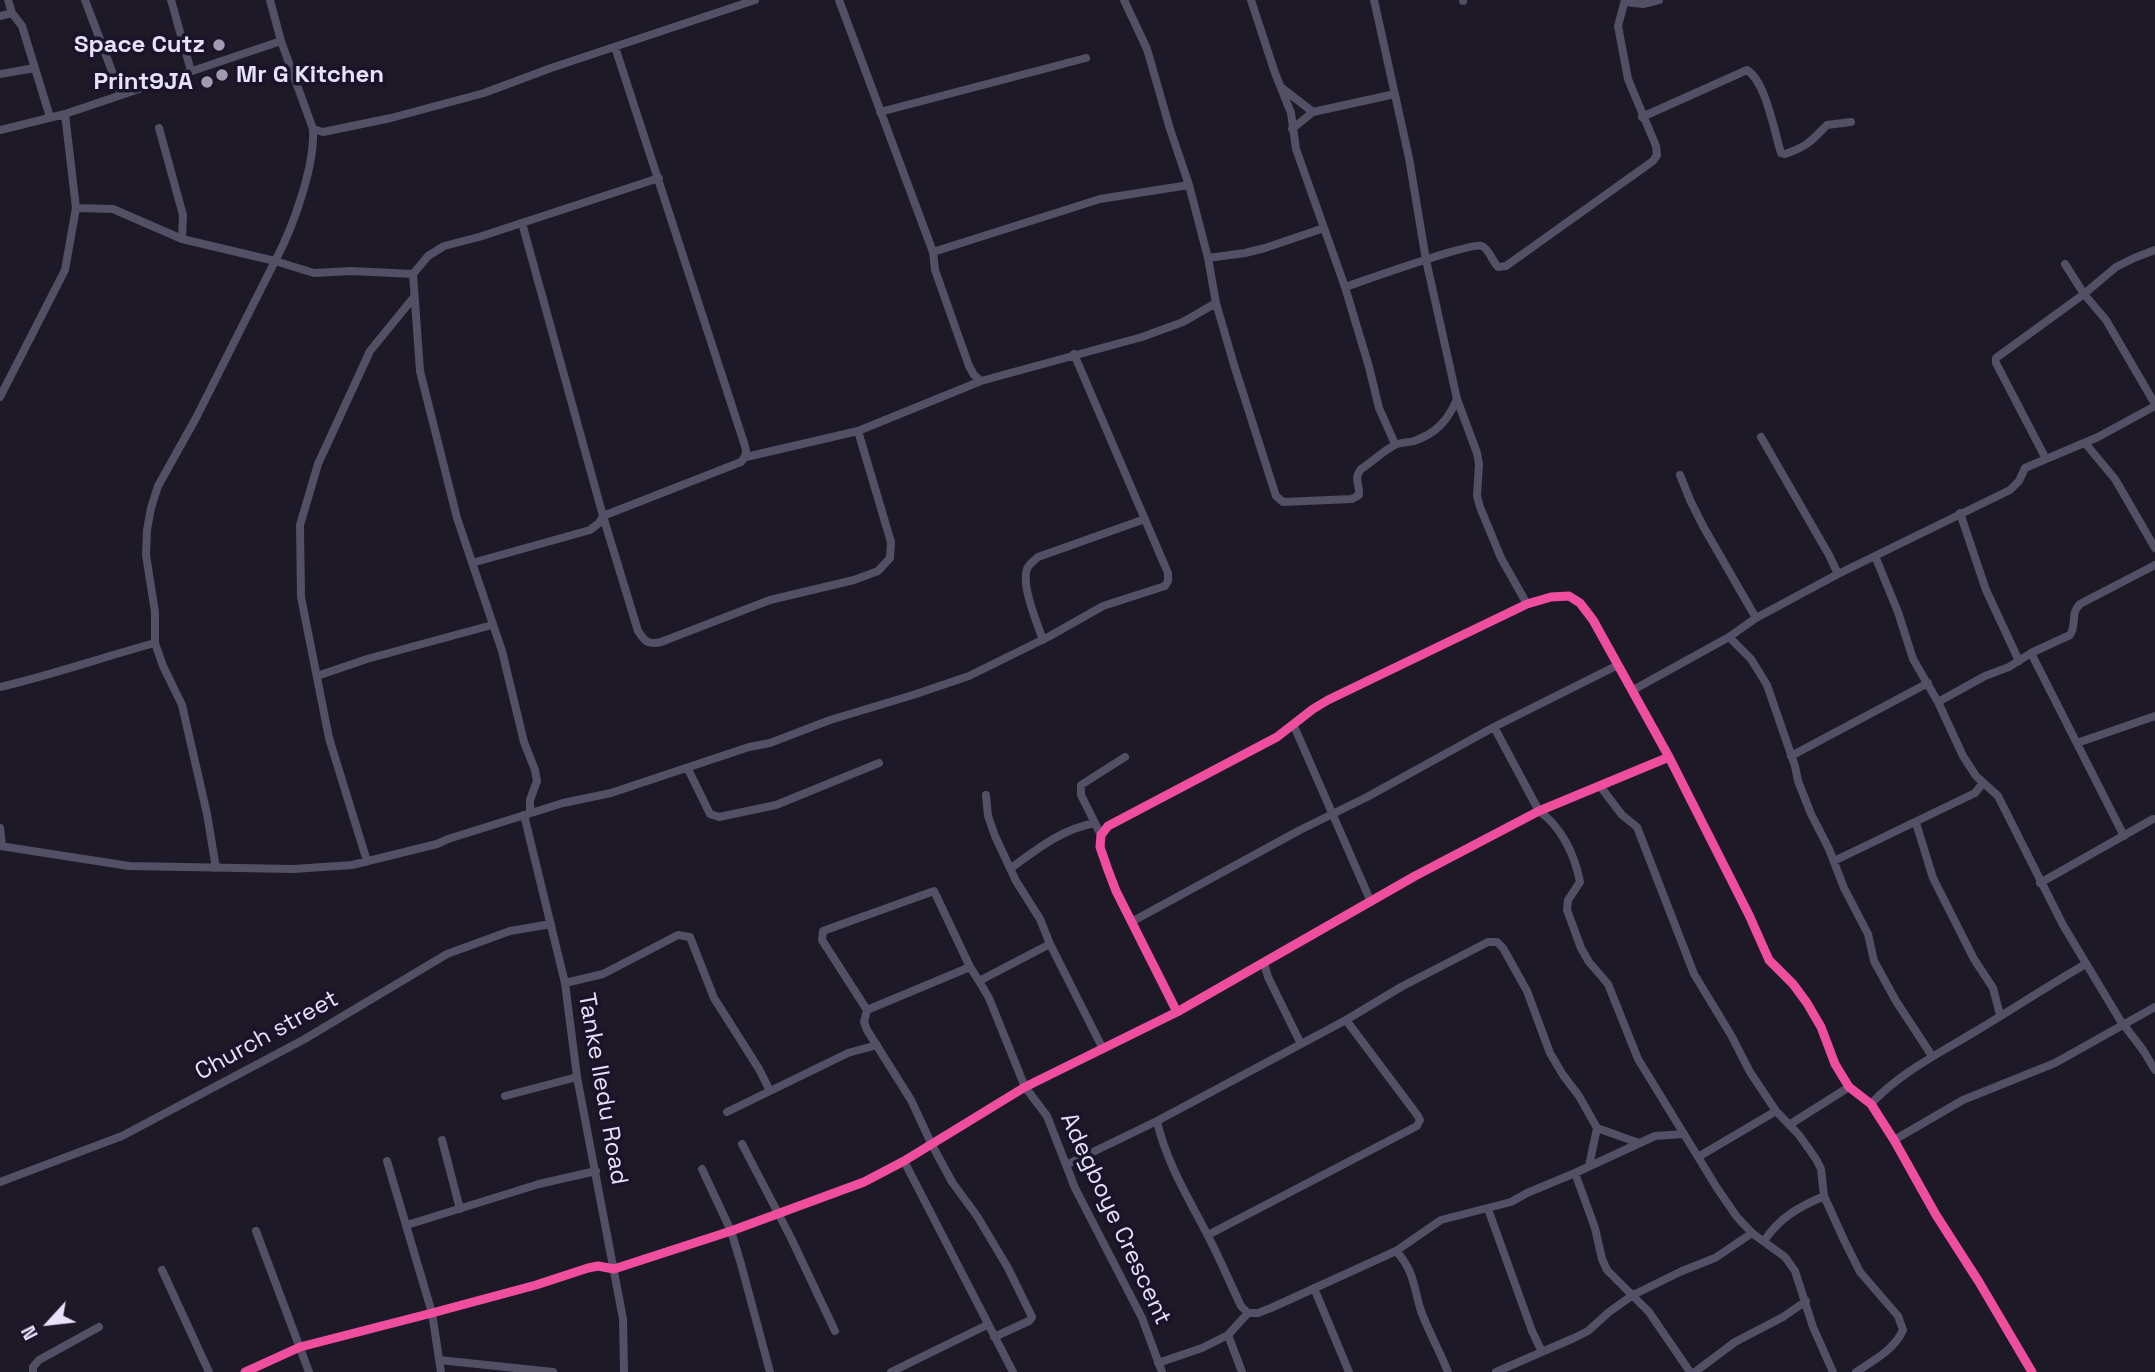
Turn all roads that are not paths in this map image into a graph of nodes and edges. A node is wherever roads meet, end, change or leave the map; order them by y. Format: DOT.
graph roads {
  1 [pos="8,0"];
  2 [pos="85,0"];
  3 [pos="171,0"];
  4 [pos="270,0"];
  5 [pos="755,0"];
  6 [pos="839,0"];
  7 [pos="1124,0"];
  8 [pos="1251,0"];
  9 [pos="1374,0"];
  10 [pos="1659,0"];
  11 [pos="1625,1"];
  12 [pos="12,13"];
  13 [pos="0,16"];
  14 [pos="281,41"];
  15 [pos="615,47"];
  16 [pos="1086,58"];
  17 [pos="34,68"];
  18 [pos="191,71"];
  19 [pos="0,74"];
  20 [pos="1282,88"];
  21 [pos="1395,94"];
  22 [pos="121,95"];
  23 [pos="1313,111"];
  24 [pos="880,112"];
  25 [pos="65,114"];
  26 [pos="50,117"];
  27 [pos="1642,117"];
  28 [pos="1851,122"];
  29 [pos="159,128"];
  30 [pos="313,129"];
  31 [pos="1292,129"];
  32 [pos="0,130"];
  33 [pos="659,178"];
  34 [pos="1189,185"];
  35 [pos="76,208"];
  36 [pos="522,223"];
  37 [pos="1324,228"];
  38 [pos="182,239"];
  39 [pos="2155,250"];
  40 [pos="933,252"];
  41 [pos="1208,258"];
  42 [pos="1426,260"];
  43 [pos="275,261"];
  44 [pos="2065,264"];
  45 [pos="413,274"];
  46 [pos="1345,287"];
  47 [pos="2084,294"];
  48 [pos="414,296"];
  49 [pos="1216,303"];
  50 [pos="1074,354"];
  51 [pos="981,381"];
  52 [pos="0,397"];
  53 [pos="1457,399"];
  54 [pos="2155,405"];
  55 [pos="858,431"];
  56 [pos="1761,438"];
  57 [pos="2085,443"];
  58 [pos="1395,444"];
  59 [pos="746,457"];
  60 [pos="2046,459"];
  61 [pos="1680,475"];
  62 [pos="1960,513"];
  63 [pos="603,516"];
  64 [pos="1145,519"];
  65 [pos="2155,548"];
  66 [pos="1875,556"];
  67 [pos="472,563"];
  68 [pos="2155,565"];
  69 [pos="1838,574"];
  70 [pos="1527,604"];
  71 [pos="1756,618"];
  72 [pos="492,625"];
  73 [pos="1729,637"];
  74 [pos="1043,640"];
  75 [pos="155,643"];
  76 [pos="2031,653"];
  77 [pos="2019,662"];
  78 [pos="1618,665"];
  79 [pos="317,676"];
  80 [pos="1928,683"];
  81 [pos="0,687"];
  82 [pos="1633,690"];
  83 [pos="1938,702"];
  84 [pos="2155,716"];
  85 [pos="1294,726"];
  86 [pos="1494,727"];
  87 [pos="2077,743"];
  88 [pos="1791,756"];
  89 [pos="1125,757"];
  90 [pos="1669,757"];
  91 [pos="879,763"];
  92 [pos="688,769"];
  93 [pos="1983,783"];
  94 [pos="1600,786"];
  95 [pos="986,795"];
  96 [pos="1539,811"];
  97 [pos="527,814"];
  98 [pos="1334,814"];
  99 [pos="2153,819"];
  100 [pos="1095,823"];
  101 [pos="1916,823"];
  102 [pos="0,828"];
  103 [pos="1101,835"];
  104 [pos="2124,836"];
  105 [pos="1,846"];
  106 [pos="367,861"];
  107 [pos="1835,861"];
  108 [pos="216,867"];
  109 [pos="1011,868"];
  110 [pos="2040,883"];
  111 [pos="1371,901"];
  112 [pos="1133,921"];
  113 [pos="551,924"];
  114 [pos="1050,944"];
  115 [pos="1264,962"];
  116 [pos="2086,964"];
  117 [pos="970,967"];
  118 [pos="979,981"];
  119 [pos="565,984"];
  120 [pos="2155,1007"];
  121 [pos="867,1010"];
  122 [pos="1177,1012"];
  123 [pos="2000,1015"];
  124 [pos="1346,1020"];
  125 [pos="2123,1025"];
  126 [pos="1301,1044"];
  127 [pos="877,1045"];
  128 [pos="1103,1049"];
  129 [pos="1932,1056"];
  130 [pos="2155,1070"];
  131 [pos="577,1077"];
  132 [pos="1025,1087"];
  133 [pos="1849,1087"];
  134 [pos="771,1091"];
  135 [pos="505,1096"];
  136 [pos="1871,1104"];
  137 [pos="1776,1111"];
  138 [pos="727,1112"];
  139 [pos="1157,1121"];
  140 [pos="1790,1125"];
  141 [pos="1597,1128"];
  142 [pos="1684,1134"];
  143 [pos="442,1140"];
  144 [pos="1894,1140"];
  145 [pos="931,1143"];
  146 [pos="1639,1143"];
  147 [pos="742,1144"];
  148 [pos="1698,1157"];
  149 [pos="387,1161"];
  150 [pos="904,1161"];
  151 [pos="1066,1165"];
  152 [pos="1589,1166"];
  153 [pos="702,1169"];
  154 [pos="596,1171"];
  155 [pos="1575,1173"];
  156 [pos="0,1182"];
  157 [pos="1824,1196"];
  158 [pos="460,1209"];
  159 [pos="1488,1209"];
  160 [pos="778,1213"];
  161 [pos="407,1225"];
  162 [pos="256,1231"];
  163 [pos="731,1231"];
  164 [pos="1752,1233"];
  165 [pos="1208,1235"];
  166 [pos="1764,1241"];
  167 [pos="1396,1251"];
  168 [pos="614,1269"];
  169 [pos="162,1270"];
  170 [pos="1314,1288"];
  171 [pos="1633,1296"];
  172 [pos="1806,1301"];
  173 [pos="432,1313"];
  174 [pos="1248,1313"];
  175 [pos="987,1325"];
  176 [pos="99,1327"];
  177 [pos="835,1331"];
  178 [pos="1228,1335"];
  179 [pos="994,1337"];
  180 [pos="300,1347"];
  181 [pos="1542,1352"];
  182 [pos="439,1360"];
  183 [pos="1158,1363"];
  184 [pos="33,1372"];
  185 [pos="209,1372"];
  186 [pos="245,1372"];
  187 [pos="309,1372"];
  188 [pos="440,1372"];
  189 [pos="553,1372"];
  190 [pos="624,1372"];
  191 [pos="770,1372"];
  192 [pos="891,1372"];
  193 [pos="1013,1372"];
  194 [pos="1162,1372"];
  195 [pos="1242,1372"];
  196 [pos="1349,1372"];
  197 [pos="1448,1372"];
  198 [pos="1496,1372"];
  199 [pos="1693,1372"];
  200 [pos="1833,1372"];
  201 [pos="1856,1372"];
  202 [pos="2032,1372"];
  1 -- 12 [label="street"];
  2 -- 22 [label="street"];
  3 -- 18 [label="street"];
  4 -- 14 [label="street"];
  5 -- 15 [label="street"];
  6 -- 24 [label="street"];
  7 -- 34 [label="street"];
  8 -- 20 [label="street"];
  9 -- 21 [label="street"];
  10 -- 11 [label="street"];
  11 -- 27 [label="street"];
  12 -- 13 [label="street"];
  12 -- 17 [label="street"];
  14 -- 18 [label="street"];
  14 -- 30 [label="street"];
  15 -- 30 [label="street"];
  15 -- 33 [label="street"];
  16 -- 24 [label="street"];
  17 -- 19 [label="street"];
  17 -- 26 [label="street"];
  18 -- 22 [label="street"];
  20 -- 23 [label="street"];
  20 -- 31 [label="street"];
  21 -- 23 [label="street"];
  21 -- 42 [label="street"];
  22 -- 25 [label="street"];
  23 -- 31 [label="street"];
  24 -- 40 [label="street"];
  25 -- 26 [label="street"];
  25 -- 35 [label="street"];
  26 -- 32 [label="street"];
  27 -- 28 [label="street"];
  27 -- 42 [label="street"];
  29 -- 38 [label="street"];
  30 -- 43 [label="street"];
  31 -- 37 [label="street"];
  33 -- 36 [label="street"];
  33 -- 59 [label="street"];
  34 -- 40 [label="street"];
  34 -- 41 [label="street"];
  35 -- 38 [label="street"];
  35 -- 52 [label="street"];
  36 -- 45 [label="street"];
  36 -- 63 [label="street"];
  37 -- 41 [label="street"];
  37 -- 46 [label="street"];
  38 -- 43 [label="street"];
  39 -- 47 [label="street"];
  40 -- 51 [label="street"];
  41 -- 49 [label="street"];
  42 -- 46 [label="street"];
  42 -- 53 [label="street"];
  43 -- 45 [label="street"];
  43 -- 75 [label="street"];
  44 -- 47 [label="street"];
  45 -- 48 [label="street"];
  46 -- 58 [label="street"];
  47 -- 54 [label="street"];
  47 -- 60 [label="street"];
  48 -- 67 [label="street"];
  48 -- 79 [label="street"];
  49 -- 50 [label="street"];
  49 -- 58 [label="street"];
  50 -- 51 [label="street"];
  50 -- 64 [label="street"];
  51 -- 55 [label="street"];
  53 -- 58 [label="street"];
  53 -- 70 [label="street"];
  54 -- 57 [label="street"];
  55 -- 59 [label="street"];
  55 -- 63 [label="street"];
  56 -- 69 [label="street"];
  57 -- 60 [label="street"];
  57 -- 65 [label="street"];
  59 -- 63 [label="street"];
  60 -- 62 [label="street"];
  61 -- 71 [label="street"];
  62 -- 66 [label="street"];
  62 -- 77 [label="street"];
  63 -- 67 [label="street"];
  64 -- 74 [label="street"];
  64 -- 74 [label="street"];
  66 -- 69 [label="street"];
  66 -- 80 [label="street"];
  67 -- 72 [label="street"];
  68 -- 76 [label="street"];
  69 -- 71 [label="street"];
  70 -- 78 [label="street"];
  70 -- 85 [label="street"];
  71 -- 73 [label="street"];
  72 -- 79 [label="street"];
  72 -- 97 [label="street"];
  73 -- 82 [label="street"];
  73 -- 88 [label="street"];
  74 -- 92 [label="street"];
  75 -- 81 [label="street"];
  75 -- 108 [label="street"];
  76 -- 77 [label="street"];
  76 -- 87 [label="street"];
  77 -- 83 [label="street"];
  78 -- 82 [label="street"];
  78 -- 86 [label="street"];
  79 -- 106 [label="street"];
  80 -- 83 [label="street"];
  80 -- 88 [label="street"];
  82 -- 90 [label="street"];
  83 -- 93 [label="street"];
  84 -- 87 [label="street"];
  85 -- 98 [label="street"];
  85 -- 103 [label="street"];
  86 -- 96 [label="street"];
  86 -- 98 [label="street"];
  87 -- 104 [label="street"];
  88 -- 107 [label="street"];
  89 -- 100 [label="street"];
  90 -- 94 [label="street"];
  90 -- 133 [label="street"];
  91 -- 92 [label="street"];
  92 -- 97 [label="street"];
  93 -- 101 [label="street"];
  93 -- 110 [label="street"];
  94 -- 96 [label="street"];
  94 -- 137 [label="street"];
  95 -- 109 [label="street"];
  96 -- 111 [label="street"];
  96 -- 142 [label="street"];
  97 -- 106 [label="street"];
  97 -- 113 [label="street, Tanke Iledu Road"];
  98 -- 111 [label="street"];
  98 -- 112 [label="street"];
  99 -- 104 [label="street"];
  100 -- 103 [label="street"];
  100 -- 109 [label="street"];
  101 -- 107 [label="street"];
  101 -- 123 [label="street"];
  102 -- 105 [label="street"];
  103 -- 112 [label="street"];
  104 -- 110 [label="street"];
  105 -- 108 [label="street"];
  106 -- 108 [label="street"];
  107 -- 129 [label="street"];
  109 -- 114 [label="street"];
  110 -- 116 [label="street"];
  111 -- 115 [label="street"];
  112 -- 122 [label="street"];
  113 -- 119 [label="street, Tanke Iledu Road"];
  113 -- 156 [label="street, Church street"];
  114 -- 118 [label="street"];
  114 -- 128 [label="street"];
  115 -- 122 [label="street"];
  115 -- 126 [label="street"];
  116 -- 123 [label="street"];
  116 -- 125 [label="street"];
  117 -- 118 [label="street, Adegboye Crescent"];
  117 -- 121 [label="street"];
  117 -- 121 [label="street, Adegboye Crescent"];
  118 -- 132 [label="street, Adegboye Crescent"];
  119 -- 131 [label="street, Tanke Iledu Road"];
  119 -- 134 [label="street"];
  120 -- 125 [label="street"];
  121 -- 127 [label="street"];
  122 -- 128 [label="street"];
  123 -- 129 [label="street"];
  124 -- 126 [label="street"];
  124 -- 141 [label="street"];
  124 -- 165 [label="street"];
  125 -- 130 [label="street"];
  125 -- 144 [label="street"];
  126 -- 139 [label="street"];
  127 -- 134 [label="street"];
  127 -- 145 [label="street"];
  128 -- 132 [label="street"];
  129 -- 136 [label="street"];
  131 -- 135 [label="street"];
  131 -- 154 [label="street, Tanke Iledu Road"];
  132 -- 145 [label="street"];
  132 -- 151 [label="street, Adegboye Crescent"];
  133 -- 136 [label="street"];
  133 -- 140 [label="street"];
  134 -- 138 [label="street"];
  136 -- 144 [label="street"];
  137 -- 140 [label="street"];
  137 -- 148 [label="street"];
  139 -- 151 [label="street"];
  139 -- 165 [label="street"];
  140 -- 157 [label="street"];
  141 -- 146 [label="street"];
  141 -- 152 [label="street"];
  142 -- 146 [label="street"];
  142 -- 148 [label="street"];
  143 -- 158 [label="street"];
  144 -- 202 [label="street"];
  145 -- 150 [label="street"];
  145 -- 179 [label="street"];
  146 -- 152 [label="street"];
  147 -- 160 [label="street"];
  148 -- 164 [label="street"];
  149 -- 161 [label="street"];
  150 -- 160 [label="street"];
  150 -- 175 [label="street"];
  151 -- 183 [label="street, Adegboye Crescent"];
  152 -- 155 [label="street"];
  153 -- 163 [label="street"];
  154 -- 158 [label="street"];
  154 -- 168 [label="street, Tanke Iledu Road"];
  155 -- 159 [label="street"];
  155 -- 171 [label="street"];
  157 -- 166 [label="street"];
  157 -- 201 [label="street"];
  158 -- 161 [label="street"];
  159 -- 167 [label="street"];
  159 -- 181 [label="street"];
  160 -- 163 [label="street"];
  160 -- 177 [label="street"];
  161 -- 173 [label="street"];
  162 -- 180 [label="street"];
  163 -- 168 [label="street"];
  163 -- 191 [label="street"];
  164 -- 166 [label="street"];
  164 -- 171 [label="street"];
  165 -- 174 [label="street"];
  166 -- 172 [label="street"];
  167 -- 170 [label="street"];
  167 -- 197 [label="street"];
  168 -- 173 [label="street"];
  168 -- 190 [label="street, Tanke Iledu Road"];
  169 -- 185 [label="street"];
  170 -- 174 [label="street"];
  170 -- 196 [label="street"];
  171 -- 181 [label="street"];
  171 -- 199 [label="street"];
  172 -- 199 [label="street"];
  172 -- 200 [label="street"];
  173 -- 180 [label="street"];
  173 -- 182 [label="street"];
  174 -- 178 [label="street"];
  175 -- 179 [label="street"];
  175 -- 192 [label="street"];
  176 -- 184 [label="street"];
  178 -- 183 [label="street"];
  178 -- 195 [label="street"];
  179 -- 193 [label="street"];
  180 -- 186 [label="street"];
  180 -- 187 [label="street"];
  181 -- 198 [label="street"];
  182 -- 188 [label="street"];
  182 -- 189 [label="street"];
  183 -- 194 [label="street, Adegboye Crescent"];
}
